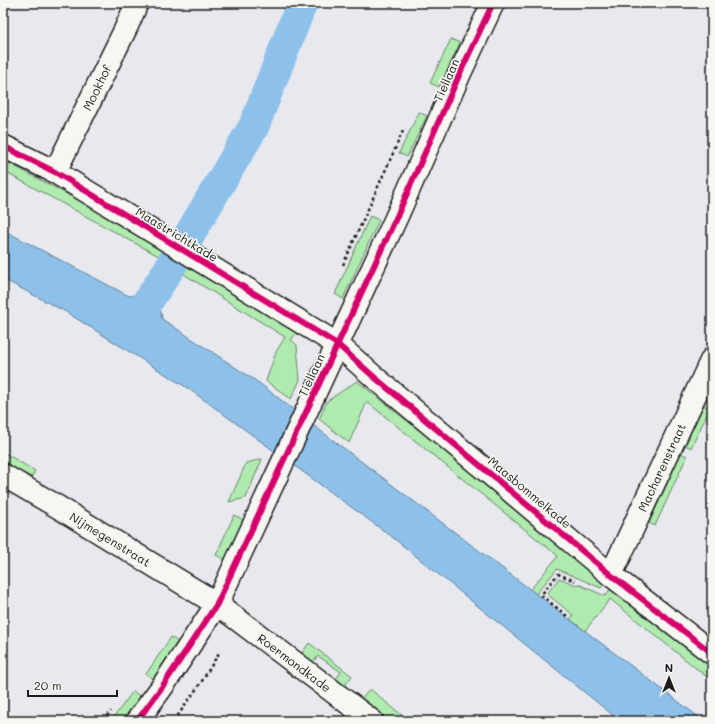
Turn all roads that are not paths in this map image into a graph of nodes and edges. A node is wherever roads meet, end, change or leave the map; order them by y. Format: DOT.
graph roads {
  1 [pos="137,3"];
  2 [pos="493,3"];
  3 [pos="3,146"];
  4 [pos="55,172"];
  5 [pos="338,344"];
  6 [pos="712,359"];
  7 [pos="3,475"];
  8 [pos="611,575"];
  9 [pos="217,604"];
  10 [pos="712,653"];
  11 [pos="137,721"];
  12 [pos="372,721"];
  1 -- 4 [label="street, Mookhof"];
  2 -- 5 [label="street, Tiellaan"];
  3 -- 4 [label="street, Maastrichtkade"];
  4 -- 5 [label="street, Maastrichtkade"];
  5 -- 8 [label="street, Maasbommelkade"];
  5 -- 9 [label="street, Tiellaan"];
  6 -- 8 [label="street, Macharenstraat"];
  7 -- 9 [label="street, Nijmegenstraat"];
  8 -- 10 [label="street, Maasbommelkade"];
  9 -- 11 [label="street, Tiellaan"];
  9 -- 12 [label="street, Roermondkade"];
}
